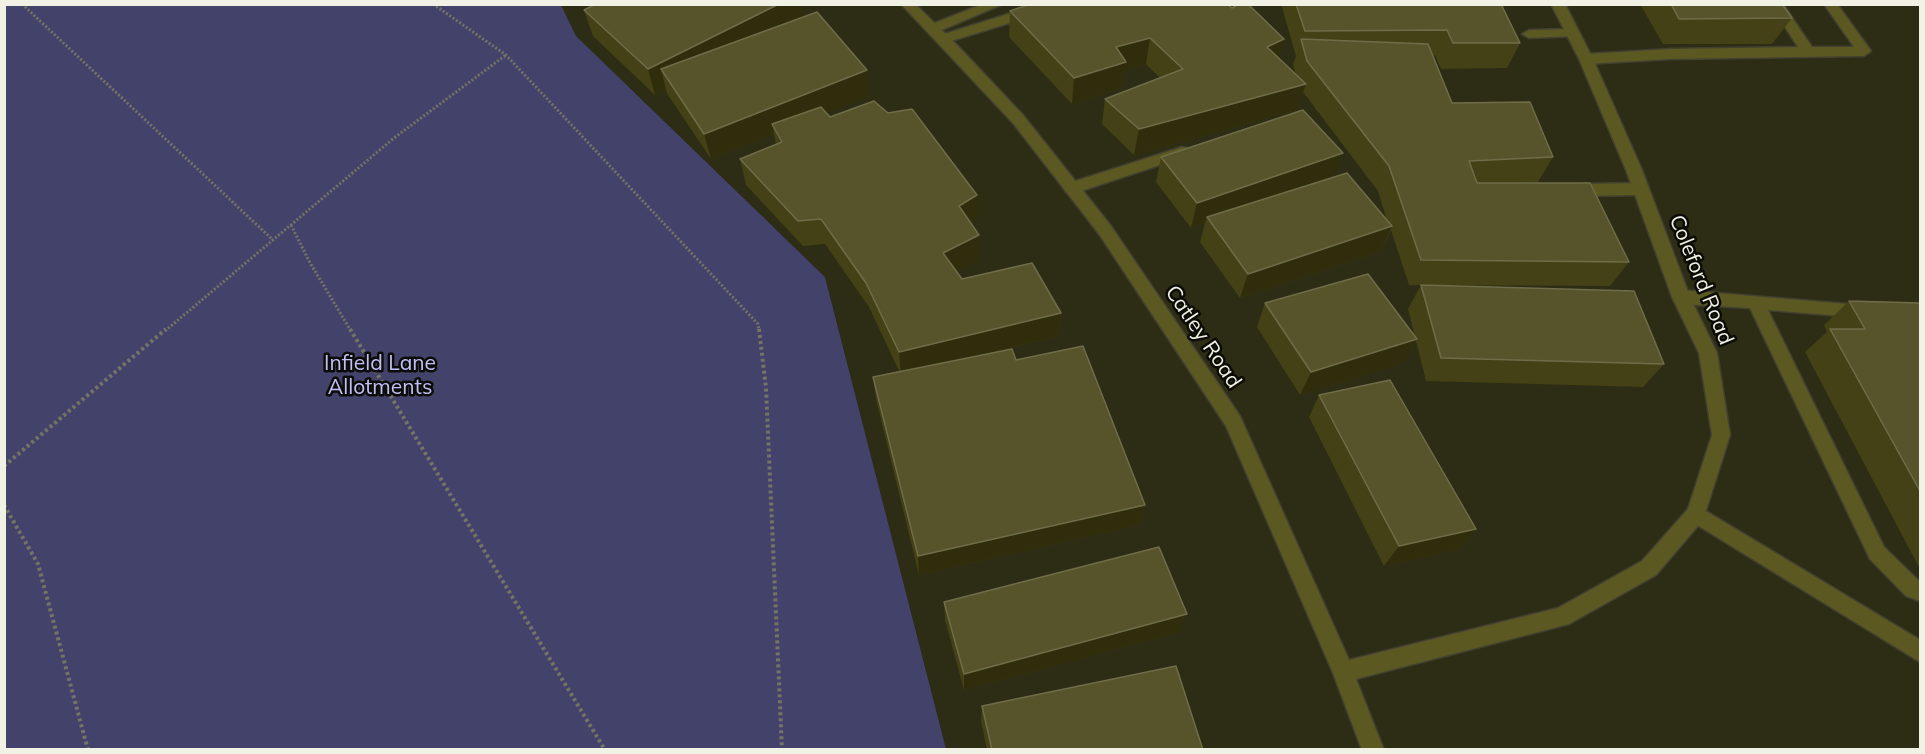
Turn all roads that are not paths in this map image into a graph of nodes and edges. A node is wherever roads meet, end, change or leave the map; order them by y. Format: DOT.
graph roads {
  1 [pos="908,4"];
  2 [pos="997,4"];
  3 [pos="1056,4"];
  4 [pos="1558,4"];
  5 [pos="1776,4"];
  6 [pos="1830,4"];
  7 [pos="1572,33"];
  8 [pos="938,34"];
  9 [pos="1529,34"];
  10 [pos="1808,52"];
  11 [pos="1586,59"];
  12 [pos="1201,145"];
  13 [pos="1072,189"];
  14 [pos="1578,189"];
  15 [pos="1641,189"];
  16 [pos="1681,297"];
  17 [pos="1756,302"];
  18 [pos="1887,312"];
  19 [pos="1696,514"];
  20 [pos="1920,592"];
  21 [pos="1920,652"];
  22 [pos="1343,672"];
  23 [pos="1373,750"];
  1 -- 8 [label="street, Catley Road"];
  2 -- 8 [label="street"];
  3 -- 8 [label="street"];
  4 -- 7 [label="street, Coleford Road"];
  5 -- 10 [label="street"];
  6 -- 10 [label="street"];
  7 -- 9 [label="street"];
  7 -- 11 [label="street, Coleford Road"];
  8 -- 13 [label="street, Catley Road"];
  10 -- 11 [label="street"];
  11 -- 15 [label="street, Coleford Road"];
  12 -- 13 [label="street"];
  13 -- 22 [label="street, Catley Road"];
  14 -- 15 [label="street"];
  15 -- 16 [label="street, Coleford Road"];
  16 -- 17 [label="street"];
  16 -- 19 [label="street, Coleford Road"];
  17 -- 18 [label="street"];
  17 -- 20 [label="street"];
  19 -- 21 [label="street"];
  19 -- 22 [label="street, Coleford Road"];
  22 -- 23 [label="street, Catley Road"];
}
